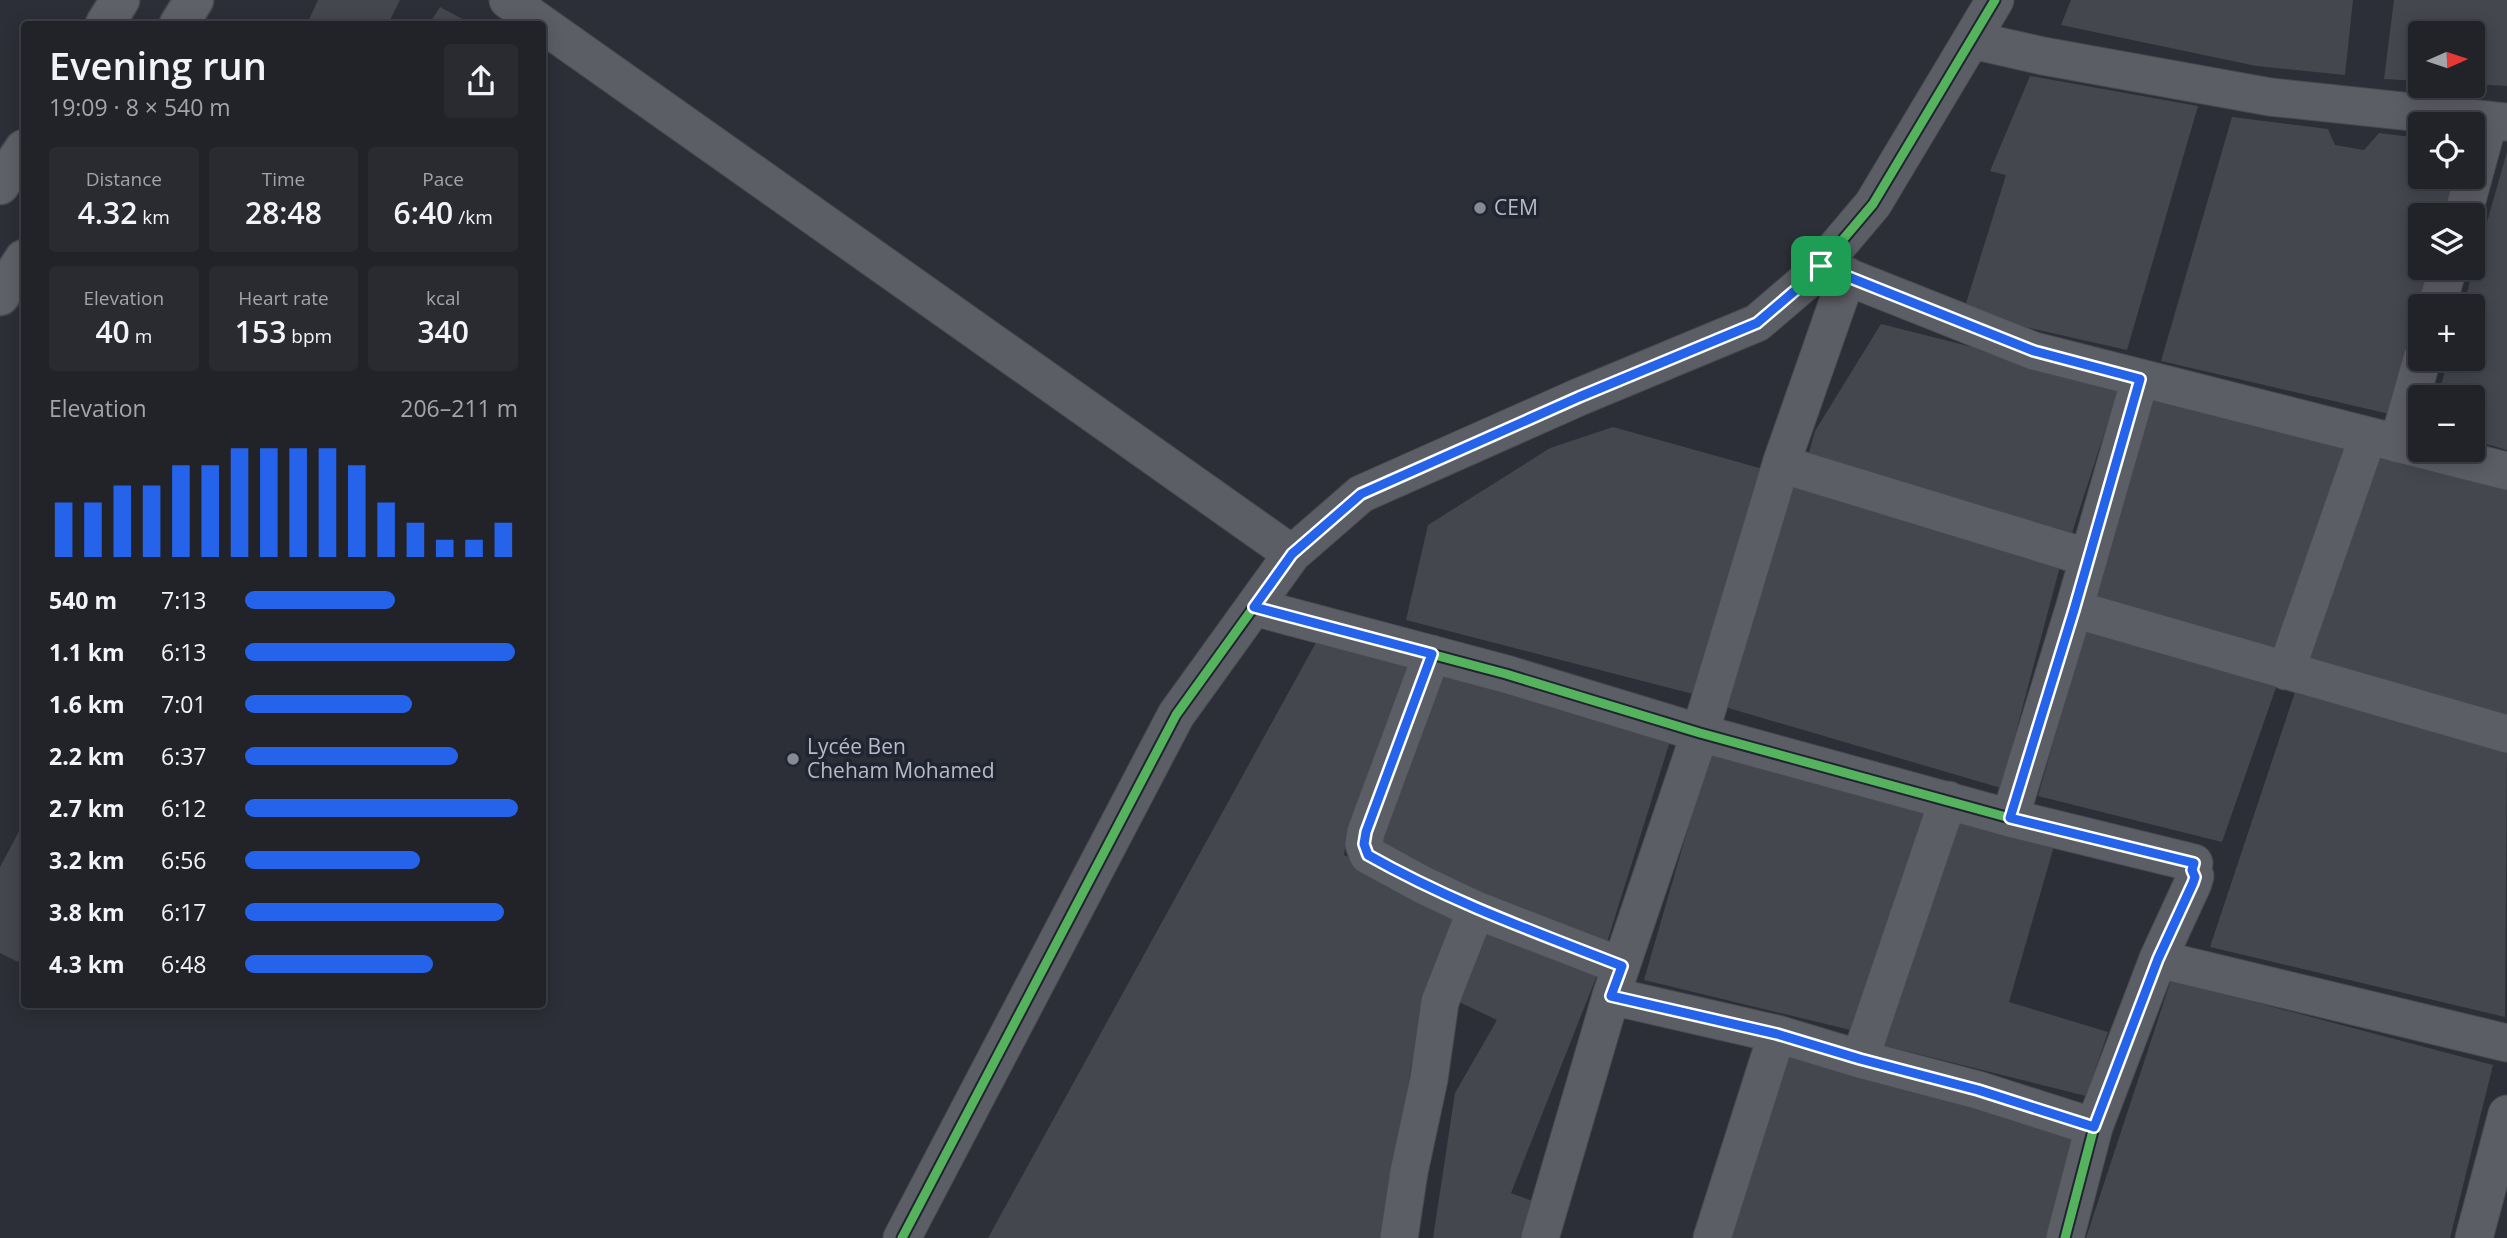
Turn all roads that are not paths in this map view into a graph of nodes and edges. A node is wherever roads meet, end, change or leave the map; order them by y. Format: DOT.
graph roads {
  1 [pos="120,0"];
  2 [pos="194,0"];
  3 [pos="508,0"];
  4 [pos="1995,0"];
  5 [pos="107,21"];
  6 [pos="181,21"];
  7 [pos="538,21"];
  8 [pos="546,27"];
  9 [pos="1972,40"];
  10 [pos="2498,121"];
  11 [pos="21,154"];
  12 [pos="0,185"];
  13 [pos="2467,203"];
  14 [pos="21,264"];
  15 [pos="1834,271"];
  16 [pos="0,296"];
  17 [pos="2416,371"];
  18 [pos="2140,379"];
  19 [pos="2383,440"];
  20 [pos="1782,464"];
  21 [pos="2507,471"];
  22 [pos="1292,554"];
  23 [pos="2089,558"];
  24 [pos="1254,607"];
  25 [pos="2074,610"];
  26 [pos="1432,654"];
  27 [pos="2286,671"];
  28 [pos="1700,733"];
  29 [pos="2507,734"];
  30 [pos="1948,800"];
  31 [pos="2010,818"];
  32 [pos="1476,910"];
  33 [pos="2158,959"];
  34 [pos="1616,981"];
  35 [pos="1777,1034"];
  36 [pos="2507,1044"];
  37 [pos="1860,1059"];
  38 [pos="2507,1114"];
  39 [pos="2094,1127"];
  40 [pos="902,1238"];
  41 [pos="1399,1238"];
  42 [pos="1540,1238"];
  43 [pos="1712,1238"];
  44 [pos="2065,1238"];
  45 [pos="2474,1238"];
  1 -- 5 [label="main road"];
  2 -- 6 [label="main road"];
  3 -- 7 [label="street"];
  4 -- 9 [label="street"];
  8 -- 22 [label="street"];
  9 -- 10 [label="street"];
  9 -- 15 [label="street"];
  10 -- 13 [label="street"];
  11 -- 12 [label="main road"];
  14 -- 16 [label="main road"];
  15 -- 18 [label="street"];
  15 -- 20 [label="street"];
  15 -- 22 [label="street"];
  17 -- 19 [label="street"];
  18 -- 19 [label="street"];
  18 -- 23 [label="street"];
  19 -- 21 [label="street"];
  19 -- 27 [label="street"];
  20 -- 23 [label="street"];
  20 -- 28 [label="street"];
  22 -- 24 [label="street"];
  23 -- 25 [label="street"];
  24 -- 26 [label="street"];
  24 -- 40 [label="street"];
  25 -- 27 [label="street"];
  25 -- 31 [label="street"];
  26 -- 28 [label="street"];
  26 -- 32 [label="street"];
  27 -- 29 [label="street"];
  28 -- 30 [label="street"];
  28 -- 34 [label="street"];
  30 -- 31 [label="street"];
  30 -- 37 [label="street"];
  31 -- 33 [label="street"];
  32 -- 34 [label="street"];
  32 -- 41 [label="street"];
  33 -- 36 [label="street"];
  33 -- 39 [label="street"];
  34 -- 35 [label="street"];
  34 -- 42 [label="street"];
  35 -- 37 [label="street"];
  35 -- 43 [label="street"];
  37 -- 39 [label="street"];
  38 -- 45 [label="street"];
  39 -- 44 [label="street"];
}
